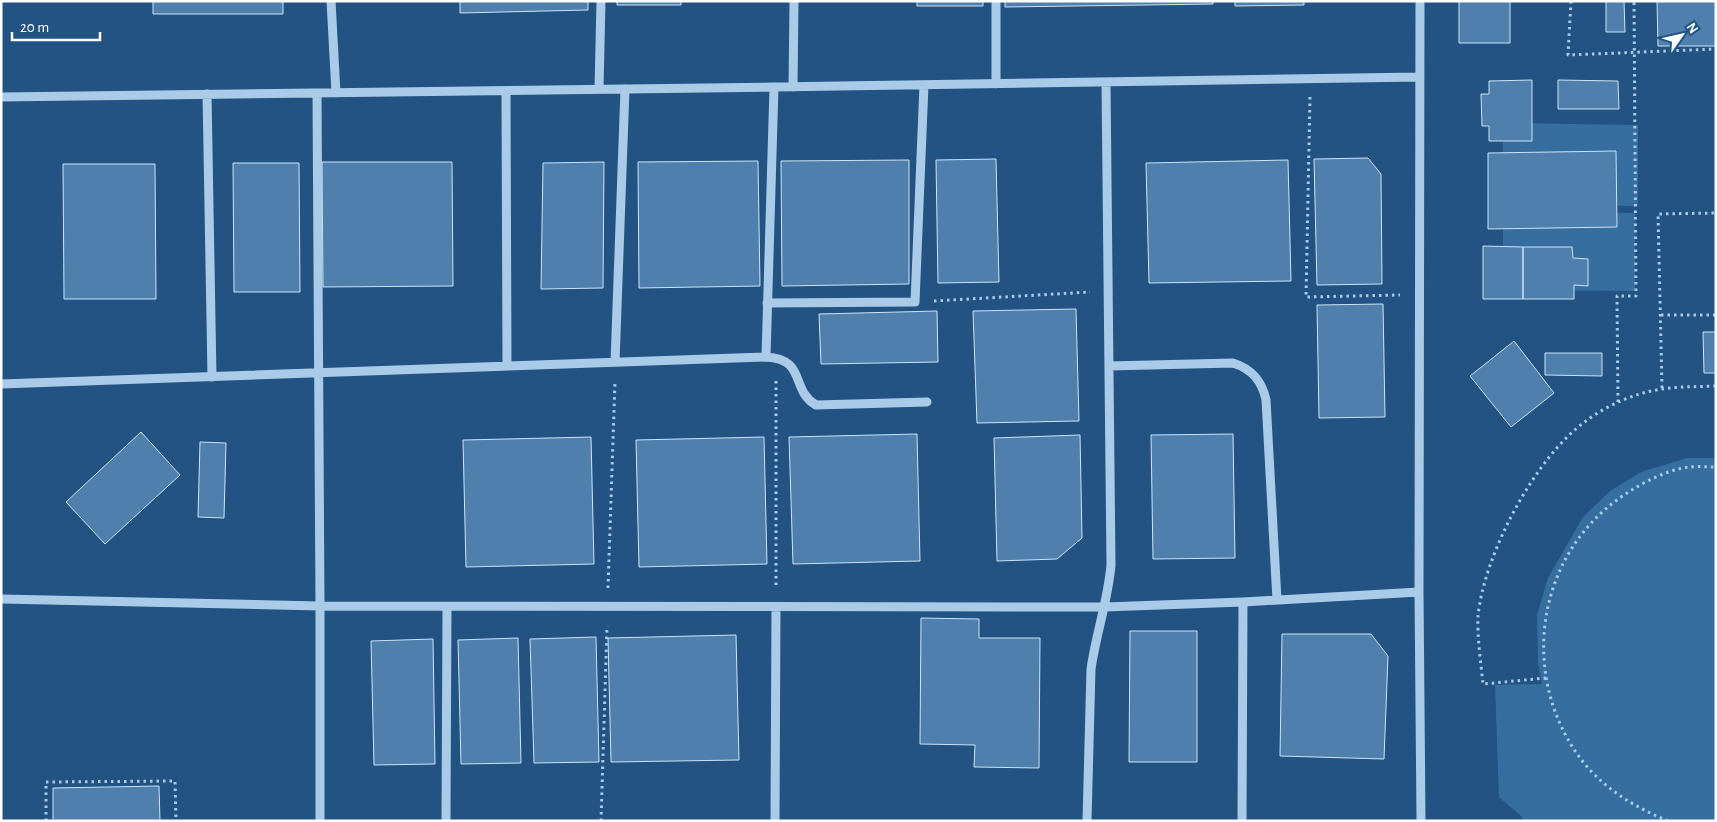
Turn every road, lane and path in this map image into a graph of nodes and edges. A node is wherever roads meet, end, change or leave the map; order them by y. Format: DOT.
graph roads {
  1 [pos="331,1"];
  2 [pos="601,1"];
  3 [pos="794,1"];
  4 [pos="996,1"];
  5 [pos="1420,1"];
  6 [pos="1571,1"];
  7 [pos="1634,1"];
  8 [pos="1716,49"];
  9 [pos="1635,51"];
  10 [pos="1420,77"];
  11 [pos="1310,78"];
  12 [pos="1106,82"];
  13 [pos="996,84"];
  14 [pos="924,85"];
  15 [pos="774,87"];
  16 [pos="793,87"];
  17 [pos="599,89"];
  18 [pos="625,89"];
  19 [pos="506,90"];
  20 [pos="317,93"];
  21 [pos="336,93"];
  22 [pos="207,94"];
  23 [pos="1,97"];
  24 [pos="1716,214"];
  25 [pos="1108,291"];
  26 [pos="1420,295"];
  27 [pos="916,302"];
  28 [pos="767,303"];
  29 [pos="1661,315"];
  30 [pos="1716,315"];
  31 [pos="766,357"];
  32 [pos="776,357"];
  33 [pos="615,362"];
  34 [pos="507,365"];
  35 [pos="1109,366"];
  36 [pos="319,373"];
  37 [pos="212,376"];
  38 [pos="1,384"];
  39 [pos="1716,386"];
  40 [pos="1662,388"];
  41 [pos="927,402"];
  42 [pos="1618,402"];
  43 [pos="1716,466"];
  44 [pos="1419,592"];
  45 [pos="1,599"];
  46 [pos="1277,600"];
  47 [pos="1243,602"];
  48 [pos="320,606"];
  49 [pos="447,607"];
  50 [pos="776,607"];
  51 [pos="1105,607"];
  52 [pos="1546,678"];
  53 [pos="46,821"];
  54 [pos="176,821"];
  55 [pos="320,821"];
  56 [pos="446,821"];
  57 [pos="775,821"];
  58 [pos="1087,821"];
  59 [pos="1242,821"];
  60 [pos="1421,821"];
  61 [pos="1668,821"];
  1 -- 21 [label="street"];
  2 -- 17 [label="street"];
  3 -- 16 [label="street"];
  4 -- 13 [label="street"];
  5 -- 10 [label="street"];
  6 -- 9 [label="path"];
  7 -- 9 [label="path"];
  8 -- 9 [label="path"];
  9 -- 42 [label="path"];
  10 -- 11 [label="street"];
  10 -- 26 [label="street"];
  11 -- 12 [label="street"];
  11 -- 26 [label="path"];
  12 -- 13 [label="street"];
  12 -- 25 [label="street"];
  13 -- 14 [label="street"];
  14 -- 16 [label="street"];
  14 -- 27 [label="street"];
  15 -- 16 [label="street"];
  15 -- 18 [label="street"];
  15 -- 28 [label="street"];
  17 -- 18 [label="street"];
  17 -- 19 [label="street"];
  18 -- 33 [label="street"];
  19 -- 21 [label="street"];
  19 -- 34 [label="street"];
  20 -- 21 [label="street"];
  20 -- 22 [label="street"];
  20 -- 36 [label="street"];
  22 -- 23 [label="street"];
  22 -- 37 [label="street"];
  24 -- 29 [label="path"];
  25 -- 27 [label="path"];
  25 -- 35 [label="street"];
  26 -- 44 [label="street"];
  27 -- 28 [label="street"];
  28 -- 31 [label="street"];
  29 -- 30 [label="path"];
  29 -- 40 [label="path"];
  31 -- 32 [label="street"];
  31 -- 33 [label="street"];
  32 -- 41 [label="street"];
  32 -- 50 [label="path"];
  33 -- 34 [label="street"];
  34 -- 36 [label="street"];
  35 -- 46 [label="street"];
  35 -- 51 [label="street"];
  36 -- 37 [label="street"];
  36 -- 48 [label="street"];
  37 -- 38 [label="street"];
  39 -- 40 [label="path"];
  40 -- 42 [label="path"];
  42 -- 52 [label="path"];
  43 -- 52 [label="path"];
  44 -- 46 [label="street"];
  44 -- 60 [label="street"];
  45 -- 48 [label="street"];
  46 -- 47 [label="street"];
  47 -- 51 [label="street"];
  47 -- 59 [label="street"];
  48 -- 49 [label="street"];
  48 -- 55 [label="street"];
  49 -- 50 [label="street"];
  49 -- 56 [label="street"];
  50 -- 51 [label="street"];
  50 -- 57 [label="street"];
  51 -- 58 [label="street"];
  52 -- 61 [label="path"];
  53 -- 54 [label="path"];
}
